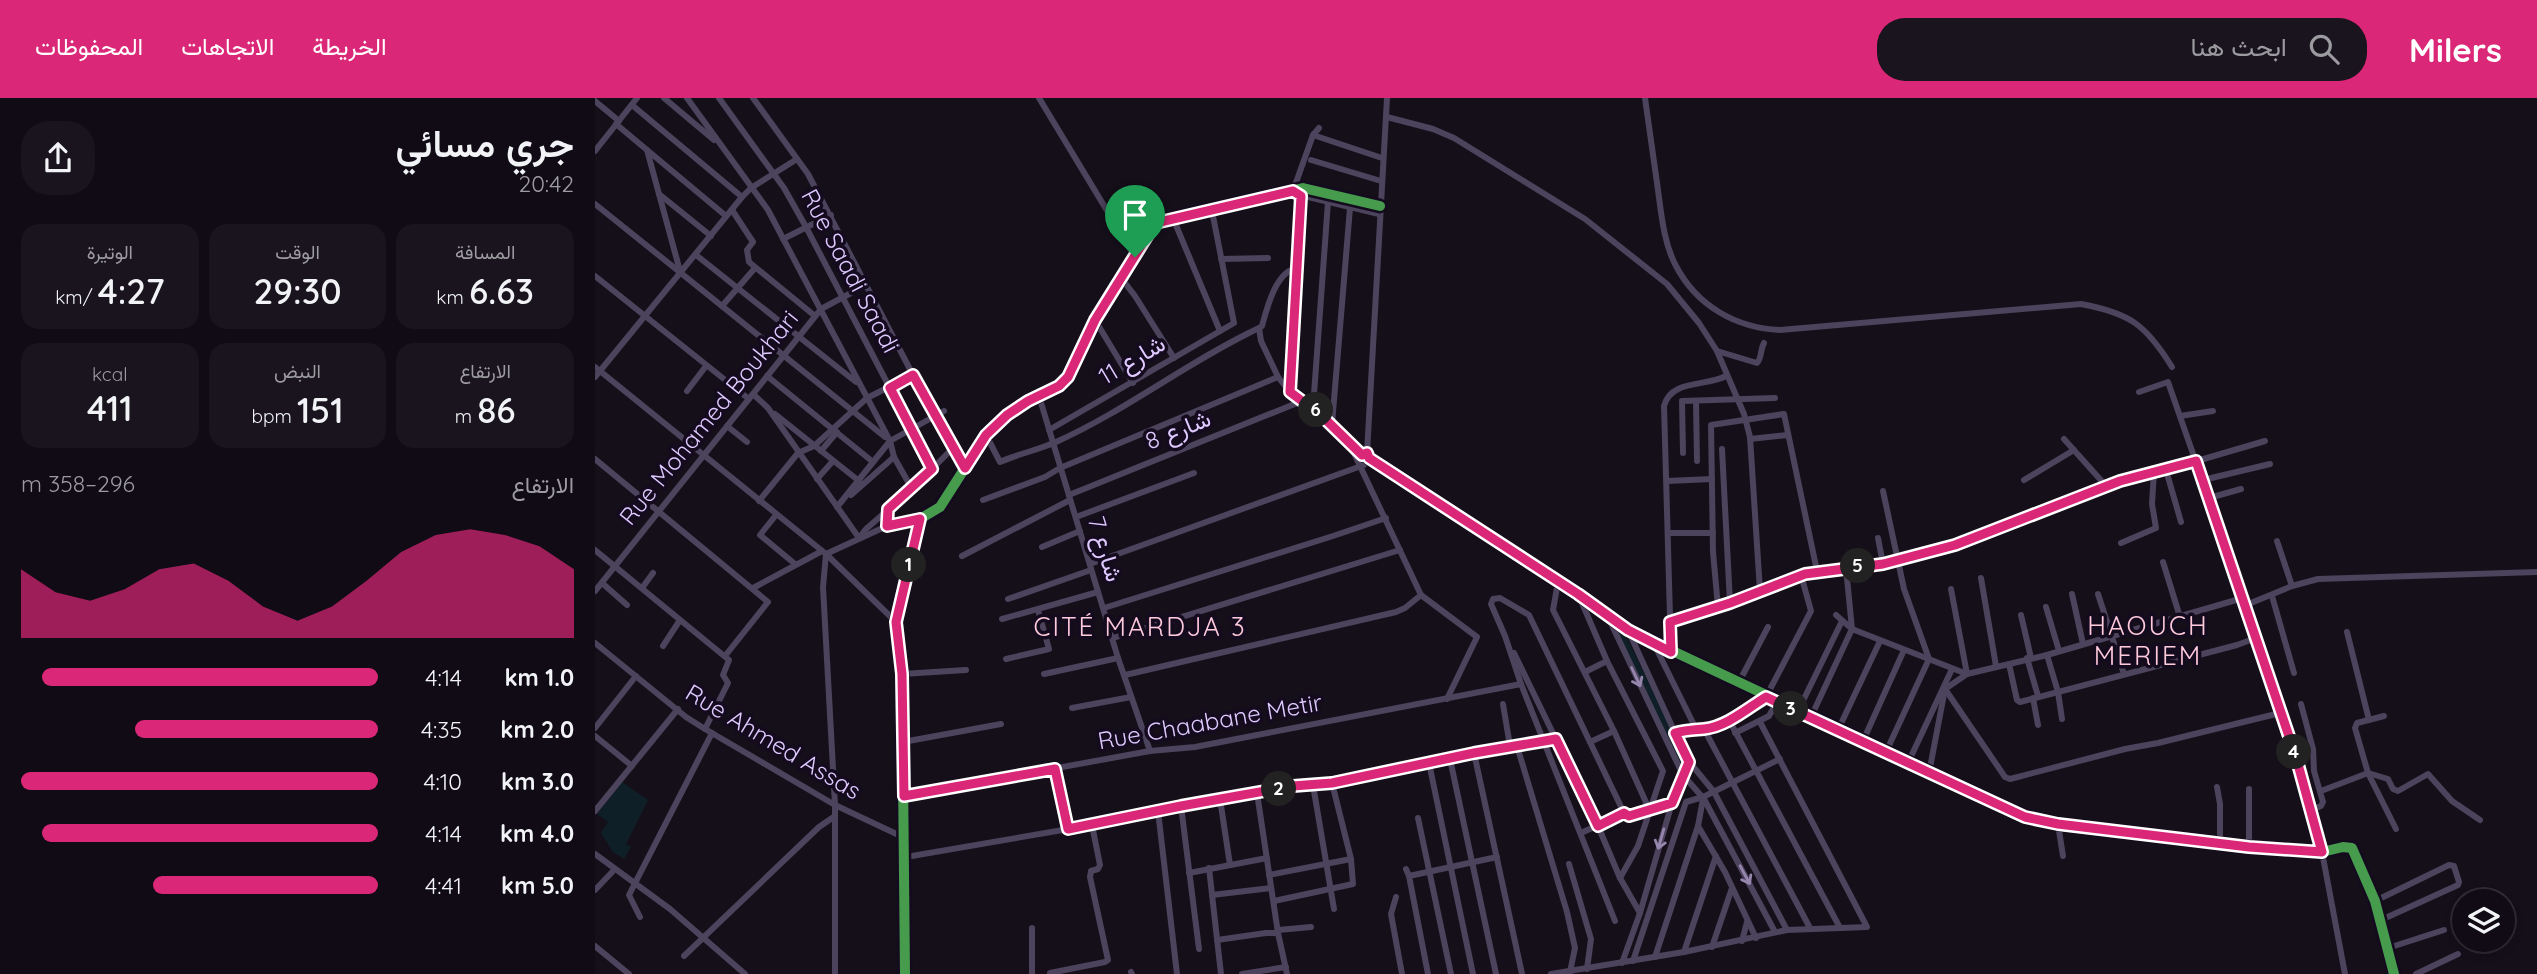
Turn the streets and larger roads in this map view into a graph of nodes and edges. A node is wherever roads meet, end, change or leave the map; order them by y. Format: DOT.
graph roads {
  1 [pos="664,98"];
  2 [pos="687,98"];
  3 [pos="719,98"];
  4 [pos="753,98"];
  5 [pos="1039,98"];
  6 [pos="1387,98"];
  7 [pos="1645,98"];
  8 [pos="635,100"];
  9 [pos="595,101"];
  10 [pos="1387,117"];
  11 [pos="618,122"];
  12 [pos="1319,128"];
  13 [pos="1313,135"];
  14 [pos="721,145"];
  15 [pos="647,150"];
  16 [pos="595,151"];
  17 [pos="1382,158"];
  18 [pos="797,159"];
  19 [pos="1311,160"];
  20 [pos="773,174"];
  21 [pos="1381,181"];
  22 [pos="751,188"];
  23 [pos="1293,191"];
  24 [pos="659,194"];
  25 [pos="1301,196"];
  26 [pos="742,197"];
  27 [pos="1328,202"];
  28 [pos="595,204"];
  29 [pos="1380,206"];
  30 [pos="1350,208"];
  31 [pos="732,210"];
  32 [pos="1212,211"];
  33 [pos="1379,214"];
  34 [pos="831,215"];
  35 [pos="726,216"];
  36 [pos="1173,218"];
  37 [pos="806,227"];
  38 [pos="711,236"];
  39 [pos="783,239"];
  40 [pos="696,255"];
  41 [pos="1135,257"];
  42 [pos="1268,258"];
  43 [pos="1221,259"];
  44 [pos="755,268"];
  45 [pos="1298,268"];
  46 [pos="680,273"];
  47 [pos="595,276"];
  48 [pos="1122,279"];
  49 [pos="866,285"];
  50 [pos="738,287"];
  51 [pos="843,297"];
  52 [pos="722,306"];
  53 [pos="821,309"];
  54 [pos="815,316"];
  55 [pos="645,317"];
  56 [pos="1095,320"];
  57 [pos="1259,328"];
  58 [pos="1220,331"];
  59 [pos="800,336"];
  60 [pos="1764,343"];
  61 [pos="1717,351"];
  62 [pos="784,356"];
  63 [pos="1174,358"];
  64 [pos="706,366"];
  65 [pos="2172,367"];
  66 [pos="597,372"];
  67 [pos="913,375"];
  68 [pos="767,376"];
  69 [pos="1727,376"];
  70 [pos="1278,377"];
  71 [pos="1133,383"];
  72 [pos="858,384"];
  73 [pos="890,388"];
  74 [pos="687,391"];
  75 [pos="1290,392"];
  76 [pos="2139,392"];
  77 [pos="751,397"];
  78 [pos="1039,397"];
  79 [pos="867,398"];
  80 [pos="1775,398"];
  81 [pos="1738,400"];
  82 [pos="1302,401"];
  83 [pos="1696,401"];
  84 [pos="768,408"];
  85 [pos="1313,408"];
  86 [pos="852,410"];
  87 [pos="944,411"];
  88 [pos="2213,411"];
  89 [pos="2180,416"];
  90 [pos="935,417"];
  91 [pos="1746,420"];
  92 [pos="1332,424"];
  93 [pos="727,426"];
  94 [pos="834,430"];
  95 [pos="912,430"];
  96 [pos="1049,430"];
  97 [pos="986,435"];
  98 [pos="1788,435"];
  99 [pos="1346,438"];
  100 [pos="1750,439"];
  101 [pos="2064,439"];
  102 [pos="890,441"];
  103 [pos="2265,441"];
  104 [pos="747,442"];
  105 [pos="1053,443"];
  106 [pos="814,446"];
  107 [pos="953,448"];
  108 [pos="1722,449"];
  109 [pos="2074,450"];
  110 [pos="821,451"];
  111 [pos="798,453"];
  112 [pos="1683,453"];
  113 [pos="704,455"];
  114 [pos="894,457"];
  115 [pos="1366,457"];
  116 [pos="595,458"];
  117 [pos="834,461"];
  118 [pos="1697,461"];
  119 [pos="2196,461"];
  120 [pos="873,462"];
  121 [pos="2270,464"];
  122 [pos="1363,467"];
  123 [pos="965,468"];
  124 [pos="1060,468"];
  125 [pos="932,469"];
  126 [pos="2166,470"];
  127 [pos="2154,471"];
  128 [pos="1194,473"];
  129 [pos="817,479"];
  130 [pos="1712,479"];
  131 [pos="2024,480"];
  132 [pos="859,481"];
  133 [pos="1667,481"];
  134 [pos="2203,481"];
  135 [pos="2107,487"];
  136 [pos="912,489"];
  137 [pos="2241,489"];
  138 [pos="1882,491"];
  139 [pos="1069,498"];
  140 [pos="2209,498"];
  141 [pos="983,500"];
  142 [pos="759,501"];
  143 [pos="837,507"];
  144 [pos="888,509"];
  145 [pos="660,510"];
  146 [pos="776,515"];
  147 [pos="1076,517"];
  148 [pos="1386,518"];
  149 [pos="920,519"];
  150 [pos="2181,522"];
  151 [pos="887,526"];
  152 [pos="1080,531"];
  153 [pos="1668,533"];
  154 [pos="1713,533"];
  155 [pos="859,538"];
  156 [pos="1878,538"];
  157 [pos="2277,541"];
  158 [pos="2121,543"];
  159 [pos="1042,547"];
  160 [pos="595,550"];
  161 [pos="1399,550"];
  162 [pos="824,552"];
  163 [pos="962,556"];
  164 [pos="1898,560"];
  165 [pos="2163,562"];
  166 [pos="795,564"];
  167 [pos="1883,564"];
  168 [pos="615,566"];
  169 [pos="1090,567"];
  170 [pos="1846,568"];
  171 [pos="1817,571"];
  172 [pos="2537,572"];
  173 [pos="653,573"];
  174 [pos="1801,575"];
  175 [pos="1981,579"];
  176 [pos="1558,582"];
  177 [pos="602,583"];
  178 [pos="2291,586"];
  179 [pos="642,588"];
  180 [pos="753,588"];
  181 [pos="1951,589"];
  182 [pos="595,591"];
  183 [pos="1760,591"];
  184 [pos="1098,592"];
  185 [pos="1578,594"];
  186 [pos="2072,594"];
  187 [pos="2098,594"];
  188 [pos="1421,595"];
  189 [pos="2272,596"];
  190 [pos="2243,598"];
  191 [pos="1008,599"];
  192 [pos="1730,603"];
  193 [pos="627,605"];
  194 [pos="2246,605"];
  195 [pos="1718,607"];
  196 [pos="2046,607"];
  197 [pos="1104,608"];
  198 [pos="1038,610"];
  199 [pos="1607,615"];
  200 [pos="1836,615"];
  201 [pos="2021,615"];
  202 [pos="2180,617"];
  203 [pos="1002,619"];
  204 [pos="680,620"];
  205 [pos="1842,621"];
  206 [pos="896,622"];
  207 [pos="1670,622"];
  208 [pos="1768,627"];
  209 [pos="1852,629"];
  210 [pos="1628,630"];
  211 [pos="2347,632"];
  212 [pos="1505,636"];
  213 [pos="2111,636"];
  214 [pos="1113,638"];
  215 [pos="2256,638"];
  216 [pos="1880,641"];
  217 [pos="595,643"];
  218 [pos="1654,643"];
  219 [pos="2083,644"];
  220 [pos="663,646"];
  221 [pos="1904,650"];
  222 [pos="2059,651"];
  223 [pos="1671,652"];
  224 [pos="2047,655"];
  225 [pos="725,656"];
  226 [pos="1118,658"];
  227 [pos="2029,658"];
  228 [pos="1006,659"];
  229 [pos="1929,659"];
  230 [pos="1607,660"];
  231 [pos="2009,664"];
  232 [pos="1996,666"];
  233 [pos="1952,668"];
  234 [pos="966,670"];
  235 [pos="1585,672"];
  236 [pos="2294,673"];
  237 [pos="902,674"];
  238 [pos="1044,674"];
  239 [pos="1967,674"];
  240 [pos="2124,674"];
  241 [pos="1125,675"];
  242 [pos="636,676"];
  243 [pos="1521,684"];
  244 [pos="1738,684"];
  245 [pos="1945,689"];
  246 [pos="2058,692"];
  247 [pos="1131,697"];
  248 [pos="1766,697"];
  249 [pos="2036,697"];
  250 [pos="1447,699"];
  251 [pos="1777,702"];
  252 [pos="1503,704"];
  253 [pos="2301,704"];
  254 [pos="1072,708"];
  255 [pos="678,709"];
  256 [pos="1798,711"];
  257 [pos="2280,713"];
  258 [pos="2384,716"];
  259 [pos="1811,718"];
  260 [pos="2062,719"];
  261 [pos="1729,720"];
  262 [pos="2369,720"];
  263 [pos="1760,722"];
  264 [pos="1002,724"];
  265 [pos="2038,725"];
  266 [pos="1695,727"];
  267 [pos="595,728"];
  268 [pos="1704,729"];
  269 [pos="1838,730"];
  270 [pos="708,731"];
  271 [pos="1614,731"];
  272 [pos="1675,733"];
  273 [pos="1735,733"];
  274 [pos="595,736"];
  275 [pos="1556,739"];
  276 [pos="1543,741"];
  277 [pos="1863,741"];
  278 [pos="903,742"];
  279 [pos="1590,742"];
  280 [pos="1513,746"];
  281 [pos="1150,751"];
  282 [pos="1886,752"];
  283 [pos="1474,753"];
  284 [pos="1450,759"];
  285 [pos="1780,759"];
  286 [pos="1689,762"];
  287 [pos="1429,763"];
  288 [pos="1908,763"];
  289 [pos="632,766"];
  290 [pos="1055,769"];
  291 [pos="1757,771"];
  292 [pos="1929,773"];
  293 [pos="2368,773"];
  294 [pos="1682,775"];
  295 [pos="1332,783"];
  296 [pos="1731,783"];
  297 [pos="1313,785"];
  298 [pos="2217,788"];
  299 [pos="2249,789"];
  300 [pos="2321,791"];
  301 [pos="1714,792"];
  302 [pos="1257,793"];
  303 [pos="904,796"];
  304 [pos="1703,797"];
  305 [pos="1220,799"];
  306 [pos="1672,803"];
  307 [pos="835,805"];
  308 [pos="1181,806"];
  309 [pos="1650,810"];
  310 [pos="2311,810"];
  311 [pos="595,811"];
  312 [pos="1158,811"];
  313 [pos="1624,813"];
  314 [pos="835,816"];
  315 [pos="1418,818"];
  316 [pos="2480,820"];
  317 [pos="2058,824"];
  318 [pos="1092,825"];
  319 [pos="1598,826"];
  320 [pos="1698,826"];
  321 [pos="1068,829"];
  322 [pos="2396,829"];
  323 [pos="1581,833"];
  324 [pos="905,838"];
  325 [pos="2220,844"];
  326 [pos="2249,847"];
  327 [pos="2322,852"];
  328 [pos="595,854"];
  329 [pos="1716,856"];
  330 [pos="2063,856"];
  331 [pos="906,857"];
  332 [pos="1267,858"];
  333 [pos="1497,858"];
  334 [pos="1350,859"];
  335 [pos="1473,862"];
  336 [pos="1325,863"];
  337 [pos="1569,864"];
  338 [pos="1230,865"];
  339 [pos="1451,867"];
  340 [pos="1209,868"];
  341 [pos="614,870"];
  342 [pos="1429,872"];
  343 [pos="1189,873"];
  344 [pos="1269,875"];
  345 [pos="1620,878"];
  346 [pos="634,884"];
  347 [pos="1271,888"];
  348 [pos="1732,888"];
  349 [pos="595,890"];
  350 [pos="1330,890"];
  351 [pos="1212,894"];
  352 [pos="1396,897"];
  353 [pos="1274,901"];
  354 [pos="2375,901"];
  355 [pos="1333,909"];
  356 [pos="1640,913"];
  357 [pos="641,917"];
  358 [pos="2381,920"];
  359 [pos="1615,921"];
  360 [pos="1747,922"];
  361 [pos="1839,926"];
  362 [pos="1311,927"];
  363 [pos="1032,928"];
  364 [pos="1810,928"];
  365 [pos="1787,930"];
  366 [pos="2444,930"];
  367 [pos="1278,932"];
  368 [pos="1775,932"];
  369 [pos="1756,938"];
  370 [pos="703,939"];
  371 [pos="1217,940"];
  372 [pos="1742,941"];
  373 [pos="595,946"];
  374 [pos="1712,947"];
  375 [pos="2388,948"];
  376 [pos="1199,949"];
  377 [pos="1684,952"];
  378 [pos="2458,954"];
  379 [pos="684,956"];
  380 [pos="1655,957"];
  381 [pos="1633,961"];
  382 [pos="1622,963"];
  383 [pos="1587,969"];
  384 [pos="1287,971"];
  385 [pos="1570,972"];
  386 [pos="1049,973"];
  387 [pos="629,974"];
  388 [pos="745,974"];
  389 [pos="835,974"];
  390 [pos="905,974"];
  391 [pos="1032,974"];
  392 [pos="1177,974"];
  393 [pos="1221,974"];
  394 [pos="1242,974"];
  395 [pos="1402,974"];
  396 [pos="1428,974"];
  397 [pos="1451,974"];
  398 [pos="1473,974"];
  399 [pos="1496,974"];
  400 [pos="1522,974"];
  401 [pos="1551,974"];
  402 [pos="2344,974"];
  403 [pos="2394,974"];
  404 [pos="2416,974"];
  1 -- 14 [label="street"];
  2 -- 14 [label="street"];
  3 -- 20 [label="street, Rue Saadi Saadi"];
  4 -- 18 [label="street"];
  5 -- 41 [label="street"];
  6 -- 10 [label="street"];
  7 -- 65 [label="street"];
  8 -- 11 [label="street"];
  8 -- 26 [label="street"];
  9 -- 11 [label="street"];
  10 -- 17 [label="street"];
  10 -- 61 [label="street"];
  11 -- 15 [label="street"];
  11 -- 16 [label="street"];
  12 -- 13 [label="street"];
  13 -- 17 [label="street"];
  13 -- 23 [label="street"];
  14 -- 22 [label="street"];
  15 -- 24 [label="street"];
  15 -- 35 [label="street"];
  17 -- 21 [label="street"];
  18 -- 20 [label="street"];
  18 -- 34 [label="street"];
  19 -- 21 [label="street"];
  20 -- 22 [label="street"];
  20 -- 37 [label="street, Rue Saadi Saadi"];
  21 -- 29 [label="street"];
  22 -- 26 [label="street"];
  22 -- 39 [label="street"];
  23 -- 25 [label="street"];
  23 -- 29 [label="street"];
  23 -- 32 [label="street"];
  24 -- 38 [label="street"];
  24 -- 46 [label="street"];
  25 -- 27 [label="street"];
  25 -- 45 [label="street"];
  26 -- 31 [label="street"];
  27 -- 30 [label="street"];
  27 -- 85 [label="street"];
  28 -- 46 [label="street"];
  29 -- 33 [label="street"];
  30 -- 33 [label="street"];
  30 -- 92 [label="street"];
  31 -- 35 [label="street"];
  31 -- 44 [label="street"];
  32 -- 36 [label="street"];
  32 -- 43 [label="street"];
  33 -- 115 [label="street"];
  34 -- 37 [label="street"];
  34 -- 49 [label="street"];
  35 -- 38 [label="street"];
  36 -- 41 [label="street"];
  36 -- 58 [label="street"];
  37 -- 39 [label="street"];
  37 -- 51 [label="street, Rue Saadi Saadi"];
  38 -- 40 [label="street"];
  39 -- 53 [label="street"];
  40 -- 46 [label="street"];
  40 -- 50 [label="street"];
  41 -- 48 [label="street"];
  42 -- 43 [label="street"];
  43 -- 58 [label="street, شارع 11"];
  44 -- 50 [label="street"];
  44 -- 54 [label="street"];
  45 -- 57 [label="street"];
  45 -- 75 [label="street"];
  46 -- 52 [label="street"];
  46 -- 55 [label="street"];
  47 -- 55 [label="street"];
  48 -- 56 [label="street"];
  48 -- 63 [label="street"];
  49 -- 51 [label="street, Rue Mohamed Boukhari"];
  49 -- 67 [label="street"];
  50 -- 52 [label="street"];
  50 -- 59 [label="street"];
  51 -- 53 [label="street, Rue Mohamed Boukhari"];
  51 -- 73 [label="street, Rue Saadi Saadi"];
  52 -- 62 [label="street"];
  53 -- 54 [label="street, Rue Mohamed Boukhari"];
  53 -- 72 [label="street"];
  54 -- 59 [label="street, Rue Mohamed Boukhari"];
  55 -- 64 [label="street"];
  55 -- 66 [label="street"];
  56 -- 71 [label="street"];
  56 -- 78 [label="street"];
  57 -- 70 [label="street"];
  57 -- 105 [label="street"];
  58 -- 63 [label="street, شارع 11"];
  59 -- 62 [label="street, Rue Mohamed Boukhari"];
  59 -- 72 [label="street"];
  60 -- 61 [label="street"];
  61 -- 69 [label="street"];
  62 -- 68 [label="street, Rue Mohamed Boukhari"];
  62 -- 86 [label="street"];
  63 -- 71 [label="street, شارع 11"];
  64 -- 74 [label="street"];
  64 -- 77 [label="street"];
  66 -- 113 [label="street"];
  67 -- 73 [label="street"];
  67 -- 90 [label="street"];
  68 -- 77 [label="street, Rue Mohamed Boukhari"];
  68 -- 94 [label="street"];
  69 -- 81 [label="street"];
  69 -- 133 [label="street"];
  70 -- 75 [label="street"];
  70 -- 124 [label="street"];
  71 -- 96 [label="street, شارع 11"];
  72 -- 79 [label="street"];
  73 -- 79 [label="street"];
  73 -- 95 [label="street, Rue Saadi Saadi"];
  75 -- 82 [label="street"];
  76 -- 89 [label="street"];
  77 -- 84 [label="street"];
  77 -- 93 [label="street, Rue Mohamed Boukhari"];
  78 -- 96 [label="street, شارع 7"];
  78 -- 97 [label="street"];
  79 -- 86 [label="street"];
  79 -- 102 [label="street"];
  80 -- 81 [label="street"];
  81 -- 83 [label="street"];
  81 -- 91 [label="street"];
  82 -- 85 [label="street"];
  82 -- 139 [label="street, شارع 8"];
  83 -- 112 [label="street"];
  83 -- 118 [label="street"];
  84 -- 106 [label="street"];
  84 -- 111 [label="street"];
  85 -- 92 [label="street"];
  86 -- 94 [label="street"];
  86 -- 102 [label="street"];
  87 -- 90 [label="street"];
  88 -- 89 [label="street"];
  89 -- 119 [label="street"];
  90 -- 95 [label="street"];
  90 -- 107 [label="street"];
  91 -- 98 [label="street"];
  91 -- 100 [label="street"];
  91 -- 130 [label="street"];
  92 -- 99 [label="street"];
  93 -- 104 [label="street"];
  93 -- 113 [label="street, Rue Mohamed Boukhari"];
  94 -- 106 [label="street"];
  94 -- 110 [label="street"];
  94 -- 120 [label="street"];
  95 -- 102 [label="street"];
  95 -- 125 [label="street, Rue Saadi Saadi"];
  96 -- 105 [label="street, شارع 7"];
  97 -- 105 [label="street"];
  97 -- 123 [label="street"];
  98 -- 100 [label="street"];
  98 -- 171 [label="street"];
  99 -- 115 [label="street"];
  99 -- 122 [label="street"];
  100 -- 183 [label="street"];
  101 -- 109 [label="street"];
  102 -- 114 [label="street"];
  102 -- 120 [label="street"];
  103 -- 119 [label="street"];
  105 -- 124 [label="street, شارع 7"];
  106 -- 110 [label="street"];
  106 -- 111 [label="street"];
  107 -- 123 [label="street"];
  107 -- 125 [label="street"];
  108 -- 192 [label="street"];
  109 -- 131 [label="street"];
  109 -- 135 [label="street"];
  110 -- 117 [label="street"];
  111 -- 129 [label="street"];
  111 -- 142 [label="street"];
  113 -- 142 [label="street"];
  113 -- 145 [label="street, Rue Mohamed Boukhari"];
  114 -- 136 [label="street"];
  114 -- 143 [label="street"];
  115 -- 122 [label="street"];
  115 -- 176 [label="street"];
  116 -- 145 [label="street"];
  117 -- 129 [label="street"];
  117 -- 132 [label="street"];
  119 -- 126 [label="street"];
  119 -- 134 [label="street"];
  120 -- 132 [label="street"];
  121 -- 134 [label="street"];
  122 -- 148 [label="street"];
  122 -- 169 [label="street"];
  123 -- 149 [label="street"];
  124 -- 139 [label="street, شارع 7"];
  124 -- 141 [label="street"];
  125 -- 136 [label="street"];
  126 -- 127 [label="street"];
  126 -- 150 [label="street"];
  127 -- 135 [label="street"];
  127 -- 158 [label="street"];
  128 -- 147 [label="street"];
  129 -- 143 [label="street"];
  130 -- 133 [label="street"];
  130 -- 154 [label="street"];
  132 -- 143 [label="street"];
  133 -- 153 [label="street"];
  134 -- 140 [label="street"];
  135 -- 164 [label="street"];
  136 -- 144 [label="street"];
  137 -- 140 [label="street"];
  138 -- 164 [label="street"];
  139 -- 147 [label="street, شارع 7"];
  139 -- 163 [label="street, شارع 8"];
  140 -- 190 [label="street"];
  142 -- 146 [label="street"];
  143 -- 155 [label="street"];
  144 -- 151 [label="street"];
  144 -- 155 [label="street"];
  145 -- 168 [label="street, Rue Mohamed Boukhari"];
  145 -- 180 [label="street"];
  146 -- 162 [label="street"];
  146 -- 166 [label="street"];
  147 -- 152 [label="street, شارع 7"];
  148 -- 161 [label="street"];
  148 -- 197 [label="street"];
  149 -- 151 [label="street"];
  149 -- 206 [label="street"];
  151 -- 155 [label="street"];
  152 -- 159 [label="street"];
  152 -- 169 [label="street, شارع 7"];
  153 -- 154 [label="street"];
  153 -- 207 [label="street"];
  154 -- 195 [label="street"];
  155 -- 162 [label="street"];
  156 -- 167 [label="street"];
  157 -- 178 [label="street"];
  160 -- 168 [label="street"];
  161 -- 188 [label="street"];
  161 -- 214 [label="street"];
  162 -- 166 [label="street"];
  162 -- 206 [label="street"];
  162 -- 307 [label="street"];
  164 -- 167 [label="street"];
  164 -- 229 [label="street"];
  165 -- 202 [label="street"];
  166 -- 180 [label="street"];
  167 -- 170 [label="street"];
  168 -- 177 [label="street, Rue Mohamed Boukhari"];
  168 -- 179 [label="street"];
  169 -- 184 [label="street, شارع 7"];
  169 -- 191 [label="street"];
  170 -- 171 [label="street"];
  170 -- 209 [label="street"];
  171 -- 174 [label="street"];
  172 -- 178 [label="street"];
  173 -- 179 [label="street"];
  174 -- 183 [label="street"];
  174 -- 248 [label="street"];
  175 -- 232 [label="street"];
  176 -- 185 [label="street"];
  176 -- 235 [label="street"];
  177 -- 182 [label="street, Rue Mohamed Boukhari"];
  177 -- 193 [label="street"];
  178 -- 189 [label="street"];
  179 -- 204 [label="street"];
  180 -- 225 [label="street"];
  181 -- 239 [label="street"];
  183 -- 192 [label="street"];
  184 -- 197 [label="street, شارع 7"];
  184 -- 198 [label="street"];
  185 -- 199 [label="street"];
  185 -- 230 [label="street"];
  186 -- 219 [label="street"];
  187 -- 213 [label="street"];
  188 -- 241 [label="street"];
  188 -- 250 [label="street"];
  189 -- 194 [label="street"];
  189 -- 236 [label="street"];
  190 -- 194 [label="street"];
  190 -- 202 [label="street"];
  192 -- 195 [label="street"];
  194 -- 215 [label="street"];
  195 -- 207 [label="street"];
  196 -- 222 [label="street"];
  197 -- 214 [label="street, شارع 7"];
  198 -- 203 [label="street"];
  198 -- 228 [label="street"];
  199 -- 210 [label="street"];
  199 -- 294 [label="street, one-way"];
  200 -- 205 [label="street"];
  201 -- 227 [label="street"];
  202 -- 213 [label="street"];
  204 -- 220 [label="street"];
  204 -- 225 [label="street"];
  205 -- 209 [label="street"];
  205 -- 256 [label="street"];
  206 -- 237 [label="street"];
  207 -- 223 [label="street"];
  208 -- 244 [label="street"];
  209 -- 216 [label="street"];
  209 -- 259 [label="street"];
  210 -- 218 [label="street"];
  210 -- 272 [label="street"];
  211 -- 262 [label="street"];
  212 -- 243 [label="street"];
  212 -- 275 [label="street"];
  212 -- 279 [label="street"];
  213 -- 219 [label="street"];
  213 -- 240 [label="street"];
  214 -- 226 [label="street, شارع 7"];
  215 -- 240 [label="street"];
  215 -- 257 [label="street"];
  216 -- 221 [label="street"];
  216 -- 269 [label="street"];
  217 -- 242 [label="street, Rue Ahmed Assas"];
  218 -- 223 [label="street"];
  218 -- 266 [label="street"];
  219 -- 222 [label="street"];
  221 -- 229 [label="street"];
  221 -- 277 [label="street"];
  222 -- 224 [label="street"];
  223 -- 244 [label="street"];
  224 -- 227 [label="street"];
  224 -- 246 [label="street"];
  225 -- 270 [label="street"];
  226 -- 238 [label="street"];
  226 -- 241 [label="street, شارع 7"];
  227 -- 231 [label="street"];
  227 -- 249 [label="street"];
  229 -- 233 [label="street"];
  229 -- 282 [label="street"];
  230 -- 235 [label="street"];
  230 -- 309 [label="street"];
  231 -- 232 [label="street"];
  231 -- 249 [label="street"];
  232 -- 239 [label="street"];
  233 -- 239 [label="street"];
  233 -- 288 [label="street"];
  234 -- 237 [label="street"];
  235 -- 271 [label="street"];
  237 -- 278 [label="street"];
  239 -- 245 [label="street"];
  240 -- 246 [label="street"];
  241 -- 247 [label="street, شارع 7"];
  242 -- 255 [label="street, Rue Ahmed Assas"];
  242 -- 267 [label="street"];
  243 -- 250 [label="street, Rue Chaabane Metir"];
  243 -- 276 [label="street"];
  244 -- 248 [label="street"];
  245 -- 257 [label="street"];
  245 -- 292 [label="street"];
  246 -- 249 [label="street"];
  246 -- 260 [label="street"];
  247 -- 254 [label="street"];
  247 -- 281 [label="street, شارع 7"];
  248 -- 251 [label="street"];
  248 -- 261 [label="street"];
  249 -- 265 [label="street"];
  250 -- 281 [label="street, Rue Chaabane Metir"];
  251 -- 256 [label="street"];
  251 -- 263 [label="street"];
  252 -- 280 [label="street"];
  253 -- 300 [label="street"];
  255 -- 270 [label="street, Rue Ahmed Assas"];
  255 -- 289 [label="street"];
  256 -- 259 [label="street"];
  257 -- 310 [label="street"];
  258 -- 262 [label="street"];
  259 -- 269 [label="street"];
  261 -- 268 [label="street"];
  261 -- 273 [label="street"];
  262 -- 293 [label="street"];
  263 -- 273 [label="street"];
  263 -- 285 [label="street"];
  264 -- 278 [label="street"];
  266 -- 268 [label="street"];
  266 -- 272 [label="street"];
  268 -- 296 [label="street"];
  269 -- 277 [label="street"];
  270 -- 307 [label="street, Rue Ahmed Assas"];
  270 -- 346 [label="street"];
  271 -- 279 [label="street"];
  271 -- 309 [label="street"];
  272 -- 286 [label="street"];
  273 -- 291 [label="street"];
  274 -- 289 [label="street"];
  275 -- 276 [label="street"];
  275 -- 319 [label="street"];
  276 -- 280 [label="street"];
  276 -- 323 [label="street"];
  277 -- 282 [label="street"];
  278 -- 303 [label="street"];
  279 -- 313 [label="street"];
  280 -- 283 [label="street"];
  280 -- 385 [label="street"];
  281 -- 290 [label="street, Rue Chaabane Metir"];
  282 -- 288 [label="street"];
  283 -- 284 [label="street"];
  283 -- 333 [label="street"];
  284 -- 287 [label="street"];
  284 -- 335 [label="street"];
  285 -- 291 [label="street"];
  285 -- 361 [label="street"];
  286 -- 294 [label="street"];
  286 -- 301 [label="street"];
  287 -- 295 [label="street"];
  287 -- 339 [label="street"];
  288 -- 292 [label="street"];
  289 -- 311 [label="street"];
  290 -- 303 [label="street, Rue Chaabane Metir"];
  290 -- 321 [label="street"];
  291 -- 296 [label="street"];
  291 -- 361 [label="street"];
  292 -- 317 [label="street"];
  293 -- 300 [label="street"];
  293 -- 316 [label="street"];
  293 -- 322 [label="street"];
  294 -- 304 [label="street"];
  294 -- 306 [label="street"];
  295 -- 297 [label="street"];
  295 -- 334 [label="street"];
  296 -- 301 [label="street"];
  296 -- 364 [label="street"];
  297 -- 302 [label="street"];
  297 -- 336 [label="street"];
  298 -- 325 [label="street"];
  299 -- 326 [label="street"];
  300 -- 310 [label="street"];
  301 -- 304 [label="street"];
  301 -- 365 [label="street"];
  302 -- 305 [label="street"];
  302 -- 332 [label="street"];
  303 -- 324 [label="street"];
  304 -- 320 [label="street"];
  304 -- 368 [label="street, one-way"];
  304 -- 381 [label="street"];
  305 -- 308 [label="street"];
  305 -- 338 [label="street"];
  306 -- 309 [label="street"];
  306 -- 356 [label="street, one-way"];
  307 -- 314 [label="street"];
  307 -- 324 [label="street, Rue Ahmed Assas"];
  308 -- 312 [label="street"];
  308 -- 343 [label="street"];
  309 -- 313 [label="street"];
  309 -- 345 [label="street"];
  310 -- 327 [label="street"];
  312 -- 318 [label="street"];
  312 -- 392 [label="street"];
  313 -- 319 [label="street"];
  314 -- 370 [label="street"];
  314 -- 389 [label="street"];
  315 -- 342 [label="street"];
  317 -- 325 [label="street"];
  317 -- 330 [label="street"];
  318 -- 321 [label="street"];
  318 -- 386 [label="street"];
  319 -- 323 [label="street"];
  319 -- 345 [label="street"];
  320 -- 329 [label="street"];
  320 -- 380 [label="street"];
  321 -- 331 [label="street"];
  323 -- 359 [label="street"];
  324 -- 331 [label="street"];
  325 -- 326 [label="street"];
  326 -- 327 [label="street"];
  327 -- 354 [label="street"];
  327 -- 402 [label="street"];
  328 -- 341 [label="street"];
  329 -- 348 [label="street"];
  329 -- 377 [label="street"];
  331 -- 390 [label="street"];
  332 -- 338 [label="street"];
  332 -- 344 [label="street"];
  333 -- 335 [label="street"];
  333 -- 400 [label="street"];
  334 -- 336 [label="street"];
  334 -- 350 [label="street"];
  335 -- 339 [label="street"];
  335 -- 399 [label="street"];
  336 -- 344 [label="street"];
  336 -- 350 [label="street"];
  337 -- 383 [label="street"];
  338 -- 340 [label="street"];
  339 -- 342 [label="street"];
  339 -- 398 [label="street"];
  340 -- 343 [label="street"];
  340 -- 351 [label="street"];
  341 -- 346 [label="street"];
  341 -- 349 [label="street"];
  342 -- 396 [label="street"];
  342 -- 397 [label="street"];
  343 -- 376 [label="street"];
  344 -- 347 [label="street"];
  345 -- 356 [label="street"];
  346 -- 357 [label="street"];
  346 -- 370 [label="street"];
  347 -- 351 [label="street"];
  347 -- 353 [label="street"];
  348 -- 360 [label="street"];
  348 -- 374 [label="street"];
  350 -- 353 [label="street"];
  350 -- 355 [label="street"];
  351 -- 371 [label="street"];
  352 -- 395 [label="street"];
  353 -- 367 [label="street"];
  354 -- 358 [label="street"];
  354 -- 358 [label="street"];
  356 -- 382 [label="street"];
  358 -- 375 [label="street"];
  360 -- 369 [label="street"];
  360 -- 372 [label="street"];
  361 -- 364 [label="street"];
  362 -- 367 [label="street"];
  363 -- 391 [label="street"];
  364 -- 365 [label="street"];
  365 -- 368 [label="street"];
  366 -- 375 [label="street"];
  367 -- 371 [label="street"];
  367 -- 384 [label="street"];
  368 -- 369 [label="street"];
  369 -- 372 [label="street"];
  370 -- 379 [label="street"];
  370 -- 388 [label="street"];
  371 -- 393 [label="street"];
  372 -- 374 [label="street"];
  373 -- 387 [label="street"];
  374 -- 377 [label="street"];
  375 -- 403 [label="street"];
  377 -- 380 [label="street"];
  378 -- 404 [label="street"];
  380 -- 381 [label="street"];
  381 -- 382 [label="street"];
  382 -- 383 [label="street"];
  383 -- 385 [label="street"];
  384 -- 394 [label="street"];
  385 -- 401 [label="street"];
}
